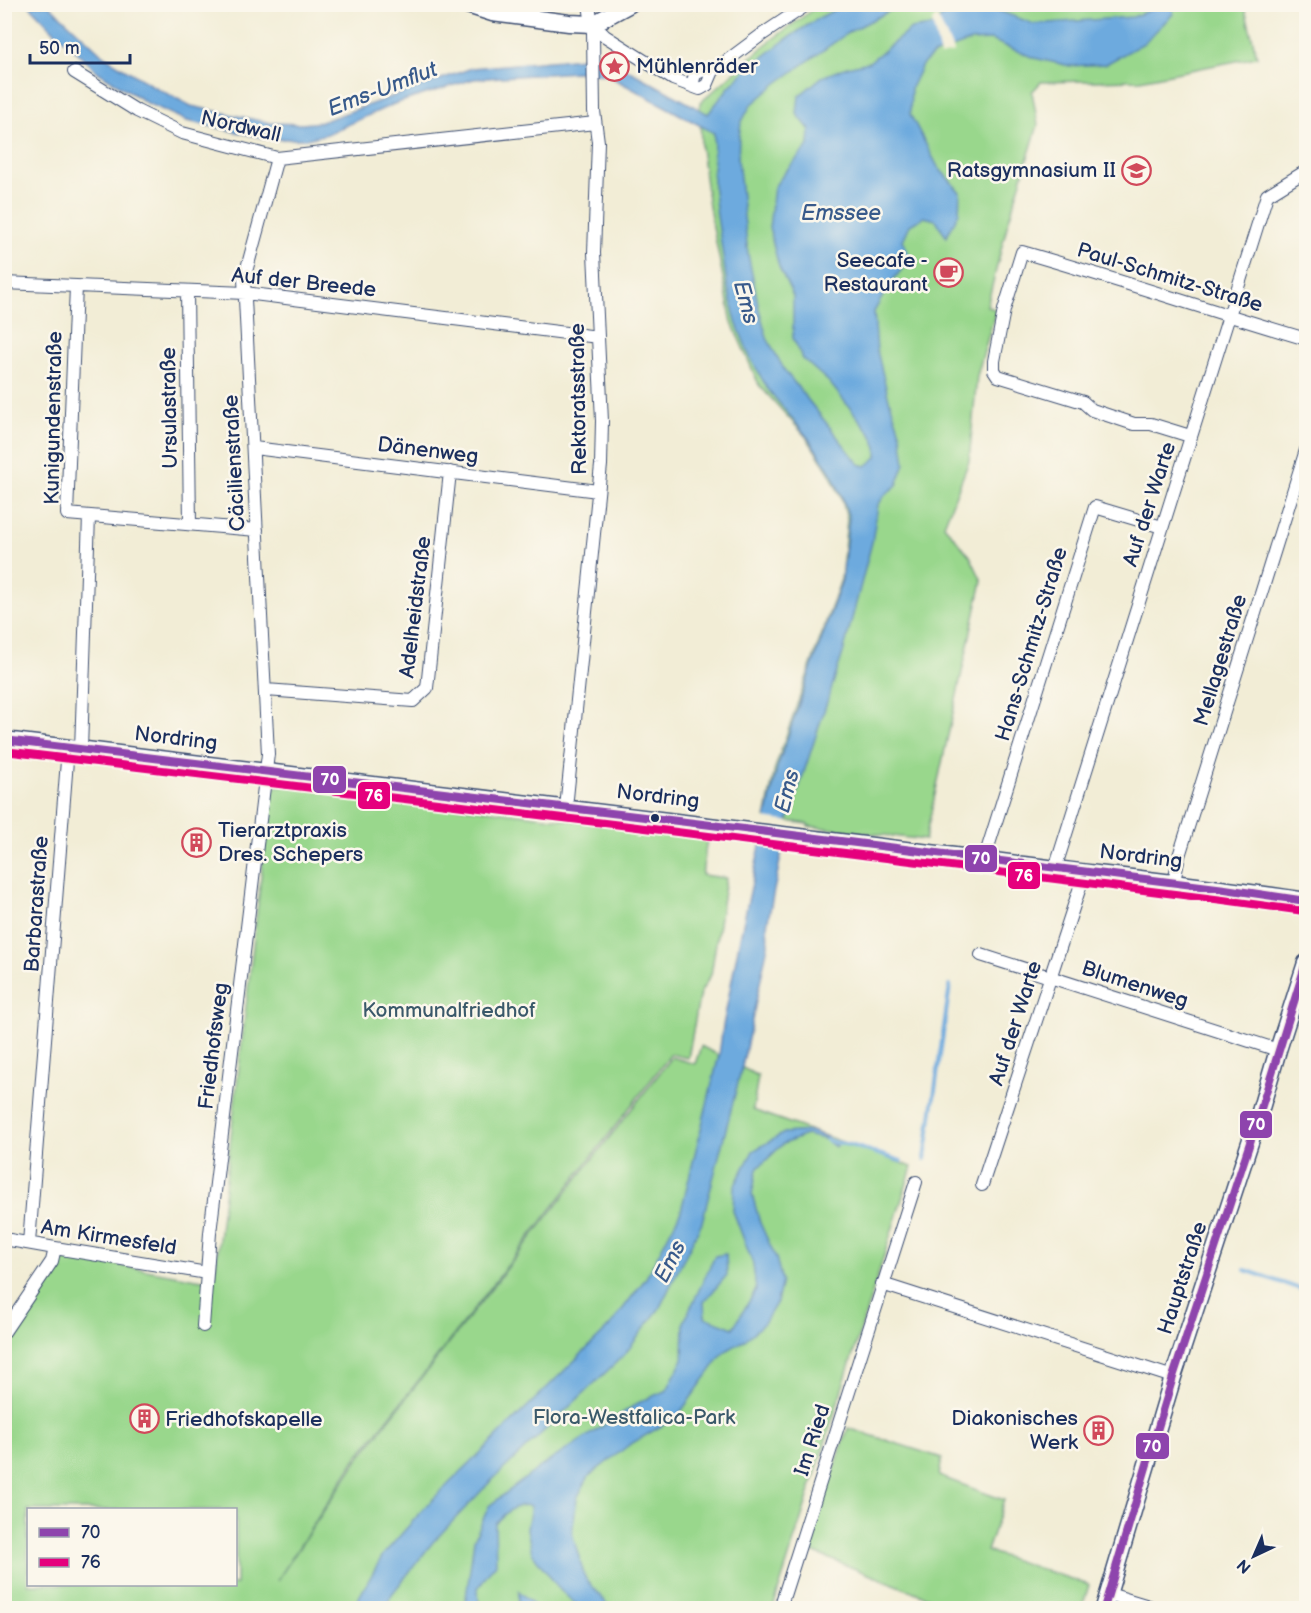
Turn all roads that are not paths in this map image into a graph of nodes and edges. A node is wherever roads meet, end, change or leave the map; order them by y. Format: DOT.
graph roads {
  1 [pos="464,4"];
  2 [pos="589,4"];
  3 [pos="630,4"];
  4 [pos="808,4"];
  5 [pos="490,9"];
  6 [pos="592,24"];
  7 [pos="74,72"];
  8 [pos="595,123"];
  9 [pos="277,158"];
  10 [pos="1306,171"];
  11 [pos="4,283"];
  12 [pos="76,286"];
  13 [pos="187,291"];
  14 [pos="245,292"];
  15 [pos="1229,316"];
  16 [pos="598,337"];
  17 [pos="1306,339"];
  18 [pos="1191,436"];
  19 [pos="254,448"];
  20 [pos="1306,450"];
  21 [pos="450,472"];
  22 [pos="598,491"];
  23 [pos="89,516"];
  24 [pos="190,524"];
  25 [pos="1162,527"];
  26 [pos="257,530"];
  27 [pos="266,690"];
  28 [pos="4,740"];
  29 [pos="75,748"];
  30 [pos="266,771"];
  31 [pos="566,808"];
  32 [pos="984,860"];
  33 [pos="1055,869"];
  34 [pos="1083,872"];
  35 [pos="1174,882"];
  36 [pos="1306,901"];
  37 [pos="981,955"];
  38 [pos="1306,963"];
  39 [pos="1051,977"];
  40 [pos="1278,1050"];
  41 [pos="916,1182"];
  42 [pos="982,1185"];
  43 [pos="4,1239"];
  44 [pos="29,1243"];
  45 [pos="55,1248"];
  46 [pos="207,1273"];
  47 [pos="882,1284"];
  48 [pos="203,1326"];
  49 [pos="4,1332"];
  50 [pos="1173,1377"];
  51 [pos="1107,1601"];
  52 [pos="780,1608"];
  53 [pos="1155,1608"];
  1 -- 5 [label="main road"];
  2 -- 6 [label="street, Rektoratsstraße"];
  3 -- 6 [label="main road"];
  4 -- 6 [label="street"];
  5 -- 6 [label="main road"];
  6 -- 8 [label="street, Rektoratsstraße"];
  7 -- 9 [label="street, Nordwall"];
  8 -- 9 [label="street, Nordwall"];
  8 -- 16 [label="street, Rektoratsstraße"];
  9 -- 14 [label="street, Cäcilienstraße"];
  10 -- 15 [label="street, Auf der Warte"];
  11 -- 12 [label="street, Auf der Breede"];
  12 -- 13 [label="street, Auf der Breede"];
  12 -- 23 [label="street, Kunigundenstraße"];
  13 -- 14 [label="street, Auf der Breede"];
  13 -- 24 [label="street, Ursulastraße"];
  14 -- 16 [label="street, Auf der Breede"];
  14 -- 19 [label="street, Cäcilienstraße"];
  15 -- 17 [label="street, Paul-Schmitz-Straße"];
  15 -- 18 [label="street, Auf der Warte"];
  15 -- 18 [label="street, Paul-Schmitz-Straße"];
  16 -- 22 [label="street, Rektoratsstraße"];
  18 -- 25 [label="street, Auf der Warte"];
  19 -- 21 [label="street, Dänenweg"];
  19 -- 26 [label="street, Cäcilienstraße"];
  20 -- 35 [label="street, Mellagestraße"];
  21 -- 22 [label="street, Dänenweg"];
  21 -- 27 [label="street, Adelheidstraße"];
  22 -- 31 [label="street, Rektoratsstraße"];
  23 -- 24 [label="street"];
  23 -- 29 [label="street, Kunigundenstraße"];
  24 -- 26 [label="street"];
  25 -- 32 [label="street, Hans-Schmitz-Straße"];
  25 -- 33 [label="street, Auf der Warte"];
  26 -- 27 [label="street, Cäcilienstraße"];
  27 -- 30 [label="street, Cäcilienstraße"];
  28 -- 29 [label="main road, Nordring"];
  29 -- 30 [label="main road, Nordring"];
  29 -- 44 [label="street, Barbarastraße"];
  30 -- 31 [label="main road, Nordring"];
  30 -- 46 [label="street, Friedhofsweg"];
  31 -- 32 [label="main road, Nordring"];
  32 -- 33 [label="main road, Nordring"];
  33 -- 34 [label="main road, Nordring"];
  34 -- 35 [label="main road, Nordring"];
  34 -- 39 [label="street, Auf der Warte"];
  35 -- 36 [label="main road, Nordring"];
  37 -- 39 [label="street, Blumenweg"];
  38 -- 40 [label="main road, Hauptstraße"];
  39 -- 40 [label="street, Blumenweg"];
  39 -- 42 [label="street, Auf der Warte"];
  40 -- 50 [label="main road, Hauptstraße"];
  41 -- 47 [label="street, Im Ried"];
  43 -- 44 [label="street, Am Kirmesfeld"];
  44 -- 45 [label="street, Am Kirmesfeld"];
  45 -- 46 [label="street, Am Kirmesfeld"];
  45 -- 49 [label="street"];
  46 -- 48 [label="street, Friedhofsweg"];
  47 -- 50 [label="street"];
  47 -- 52 [label="street, Im Ried"];
  50 -- 51 [label="main road, Hauptstraße"];
  51 -- 53 [label="street"];
}
